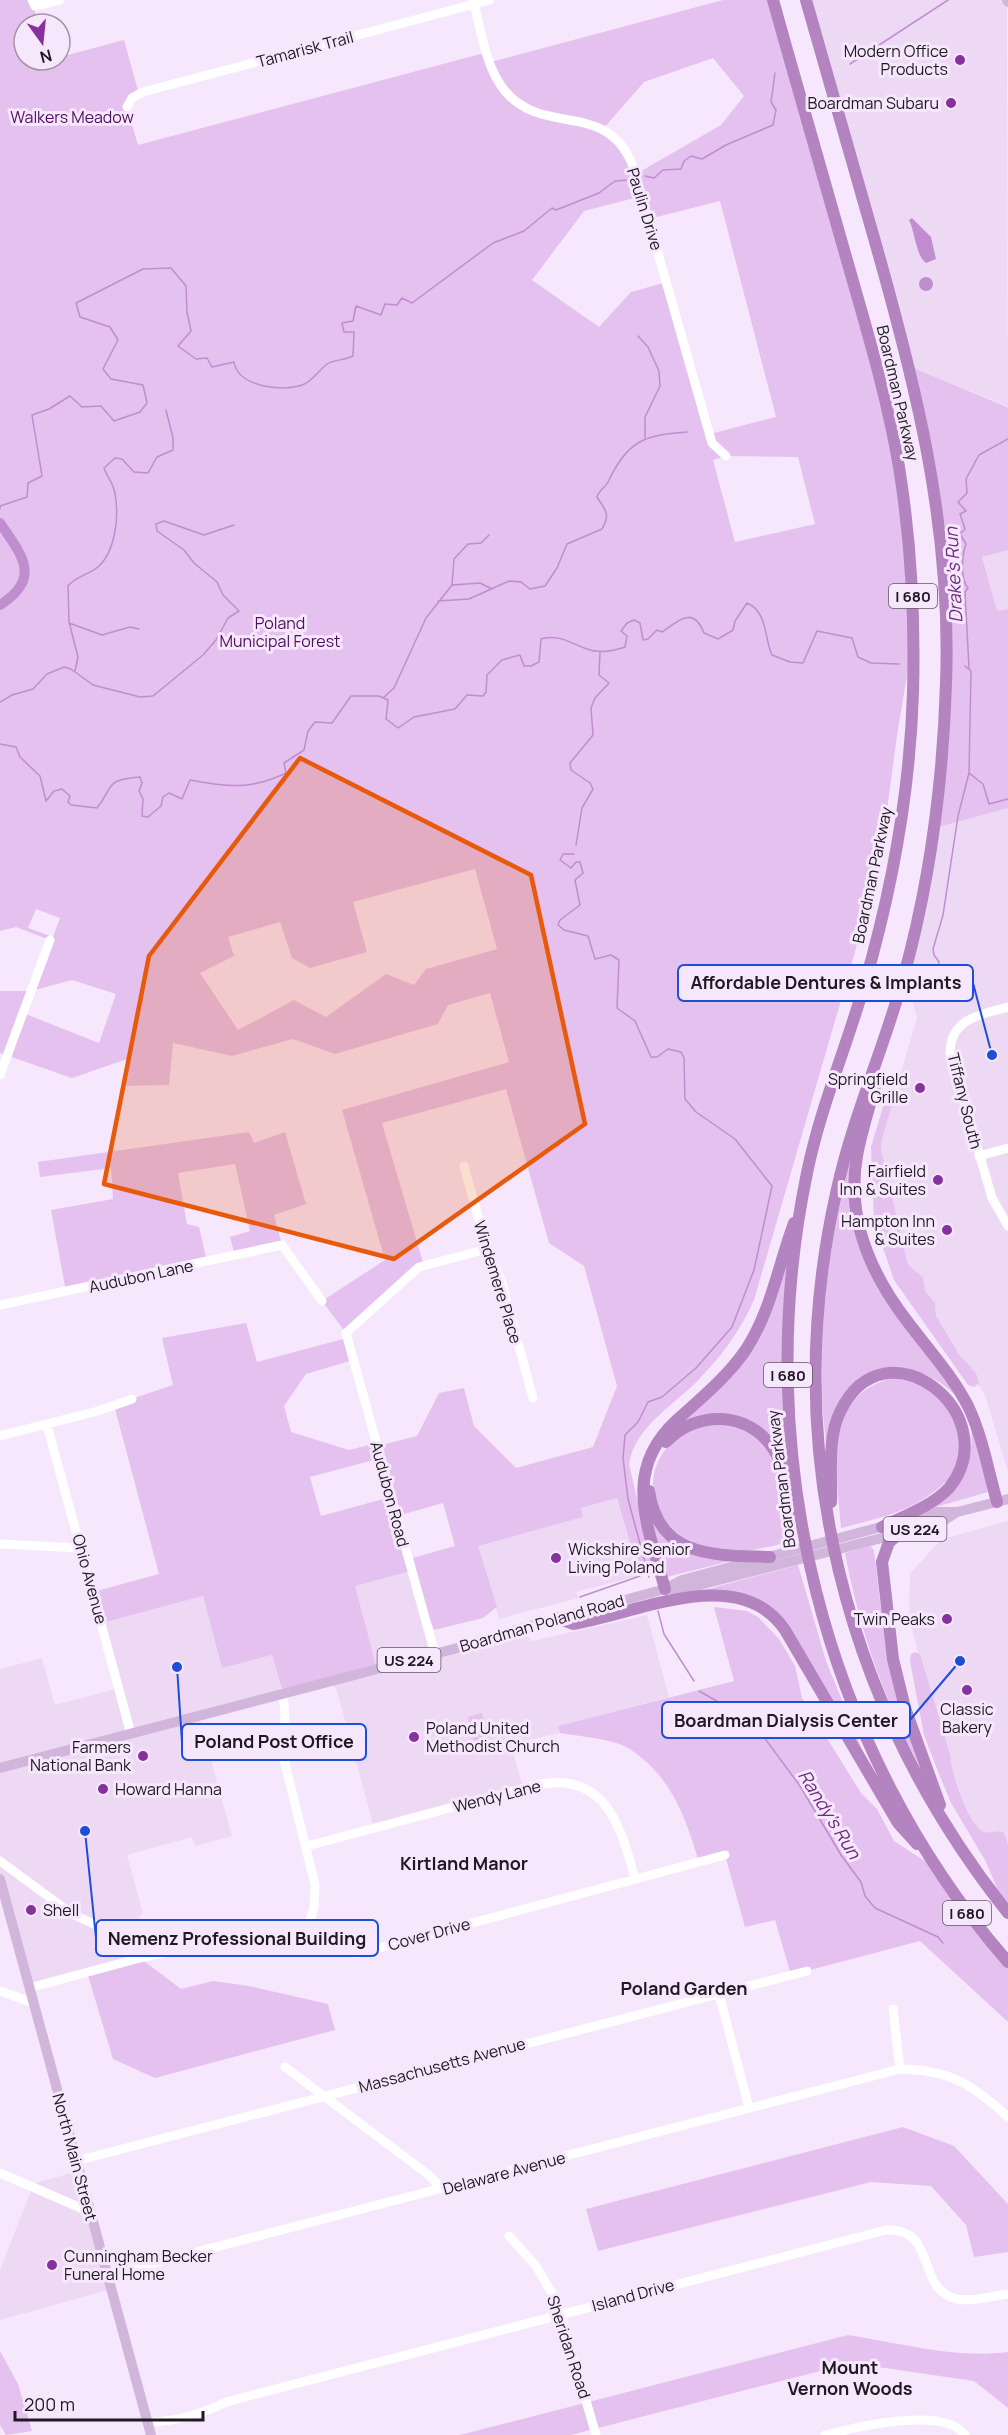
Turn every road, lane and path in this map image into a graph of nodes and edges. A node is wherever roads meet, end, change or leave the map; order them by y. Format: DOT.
graph roads {
  1 [pos="60,0"];
  2 [pos="490,0"];
  3 [pos="773,0"];
  4 [pos="806,0"];
  5 [pos="474,2"];
  6 [pos="33,3"];
  7 [pos="127,107"];
  8 [pos="726,456"];
  9 [pos="50,940"];
  10 [pos="895,1005"];
  11 [pos="1008,1007"];
  12 [pos="0,1075"];
  13 [pos="1008,1148"];
  14 [pos="979,1156"];
  15 [pos="464,1166"];
  16 [pos="803,1197"];
  17 [pos="1008,1226"];
  18 [pos="487,1249"];
  19 [pos="322,1301"];
  20 [pos="0,1305"];
  21 [pos="533,1398"];
  22 [pos="132,1399"];
  23 [pos="48,1425"];
  24 [pos="0,1436"];
  25 [pos="1002,1500"];
  26 [pos="957,1512"];
  27 [pos="831,1527"];
  28 [pos="882,1527"];
  29 [pos="900,1533"];
  30 [pos="869,1535"];
  31 [pos="0,1544"];
  32 [pos="81,1548"];
  33 [pos="806,1553"];
  34 [pos="771,1561"];
  35 [pos="665,1589"];
  36 [pos="557,1618"];
  37 [pos="435,1654"];
  38 [pos="283,1693"];
  39 [pos="130,1734"];
  40 [pos="0,1768"];
  41 [pos="950,1831"];
  42 [pos="307,1846"];
  43 [pos="725,1855"];
  44 [pos="933,1860"];
  45 [pos="0,1861"];
  46 [pos="0,1879"];
  47 [pos="635,1879"];
  48 [pos="1008,1913"];
  49 [pos="302,1947"];
  50 [pos="140,1958"];
  51 [pos="1008,1962"];
  52 [pos="807,1971"];
  53 [pos="28,1988"];
  54 [pos="0,1991"];
  55 [pos="719,1994"];
  56 [pos="33,2003"];
  57 [pos="893,2008"];
  58 [pos="285,2067"];
  59 [pos="900,2069"];
  60 [pos="323,2096"];
  61 [pos="749,2108"];
  62 [pos="1008,2117"];
  63 [pos="76,2161"];
  64 [pos="0,2173"];
  65 [pos="442,2189"];
  66 [pos="90,2212"];
  67 [pos="509,2236"];
  68 [pos="108,2275"];
  69 [pos="1008,2294"];
  70 [pos="561,2314"];
  71 [pos="148,2422"];
  72 [pos="152,2435"];
  73 [pos="596,2435"];
  74 [pos="825,2435"];
  75 [pos="965,2435"];
  1 -- 6 [label="street"];
  2 -- 5 [label="street, Tamarisk Trail"];
  3 -- 16 [label="highway, Boardman Parkway / I 680"];
  4 -- 10 [label="highway, Boardman Parkway / I 680"];
  5 -- 7 [label="street, Tamarisk Trail"];
  5 -- 8 [label="street, Paulin Drive"];
  9 -- 12 [label="street"];
  10 -- 25 [label="highway"];
  10 -- 27 [label="highway, Boardman Parkway / I 680"];
  11 -- 14 [label="street, Tiffany South"];
  13 -- 14 [label="street"];
  14 -- 17 [label="street, Tiffany South"];
  15 -- 18 [label="street, Windemere Place"];
  16 -- 33 [label="highway, Boardman Parkway / I 680"];
  16 -- 35 [label="highway"];
  18 -- 21 [label="street, Windemere Place"];
  18 -- 37 [label="street, Audubon Road"];
  19 -- 20 [label="street, Audubon Lane"];
  22 -- 23 [label="street"];
  23 -- 24 [label="street"];
  23 -- 32 [label="street, Ohio Avenue"];
  25 -- 26 [label="main road, Boardman Poland Road / US 224"];
  26 -- 28 [label="main road, Boardman Poland Road / US 224"];
  26 -- 29 [label="main road, Boardman Poland Road / US 224"];
  27 -- 28 [label="highway"];
  27 -- 41 [label="highway, Boardman Parkway / I 680"];
  28 -- 30 [label="main road, Boardman Poland Road / US 224"];
  29 -- 30 [label="main road, Boardman Poland Road / US 224"];
  29 -- 41 [label="highway"];
  30 -- 34 [label="main road, Boardman Poland Road / US 224"];
  31 -- 32 [label="street"];
  32 -- 39 [label="street, Ohio Avenue"];
  33 -- 34 [label="highway"];
  33 -- 44 [label="highway, Boardman Parkway / I 680"];
  34 -- 35 [label="main road, Boardman Poland Road / US 224"];
  35 -- 36 [label="main road, Boardman Poland Road / US 224"];
  36 -- 37 [label="main road, Boardman Poland Road / US 224"];
  36 -- 44 [label="highway"];
  37 -- 38 [label="main road, Boardman Poland Road / US 224"];
  38 -- 39 [label="main road, Boardman Poland Road / US 224"];
  38 -- 42 [label="street"];
  39 -- 40 [label="main road, US 224"];
  41 -- 48 [label="highway, Boardman Parkway / I 680"];
  42 -- 47 [label="street, Wendy Lane"];
  42 -- 49 [label="street"];
  43 -- 47 [label="street, Cover Drive"];
  44 -- 51 [label="highway, Boardman Parkway / I 680"];
  45 -- 50 [label="street"];
  46 -- 53 [label="main road, North Main Street"];
  47 -- 49 [label="street, Cover Drive"];
  49 -- 50 [label="street, Cover Drive"];
  50 -- 53 [label="street, Cover Drive"];
  52 -- 55 [label="street, Massachusetts Avenue"];
  53 -- 56 [label="main road, North Main Street"];
  54 -- 56 [label="street"];
  55 -- 60 [label="street, Massachusetts Avenue"];
  55 -- 61 [label="street"];
  56 -- 63 [label="main road, North Main Street"];
  57 -- 59 [label="street"];
  58 -- 60 [label="street"];
  59 -- 61 [label="street, Delaware Avenue"];
  59 -- 62 [label="street, Delaware Avenue"];
  60 -- 63 [label="street, Massachusetts Avenue"];
  60 -- 65 [label="street"];
  61 -- 65 [label="street, Delaware Avenue"];
  63 -- 66 [label="main road, North Main Street"];
  64 -- 66 [label="street"];
  65 -- 68 [label="street, Delaware Avenue"];
  66 -- 68 [label="main road, North Main Street"];
  67 -- 70 [label="street, Sheridan Road"];
  68 -- 71 [label="main road, North Main Street"];
  69 -- 70 [label="street, Island Drive"];
  70 -- 71 [label="street, Island Drive"];
  70 -- 73 [label="street, Sheridan Road"];
  71 -- 72 [label="main road, North Main Street"];
  74 -- 75 [label="street"];
}
